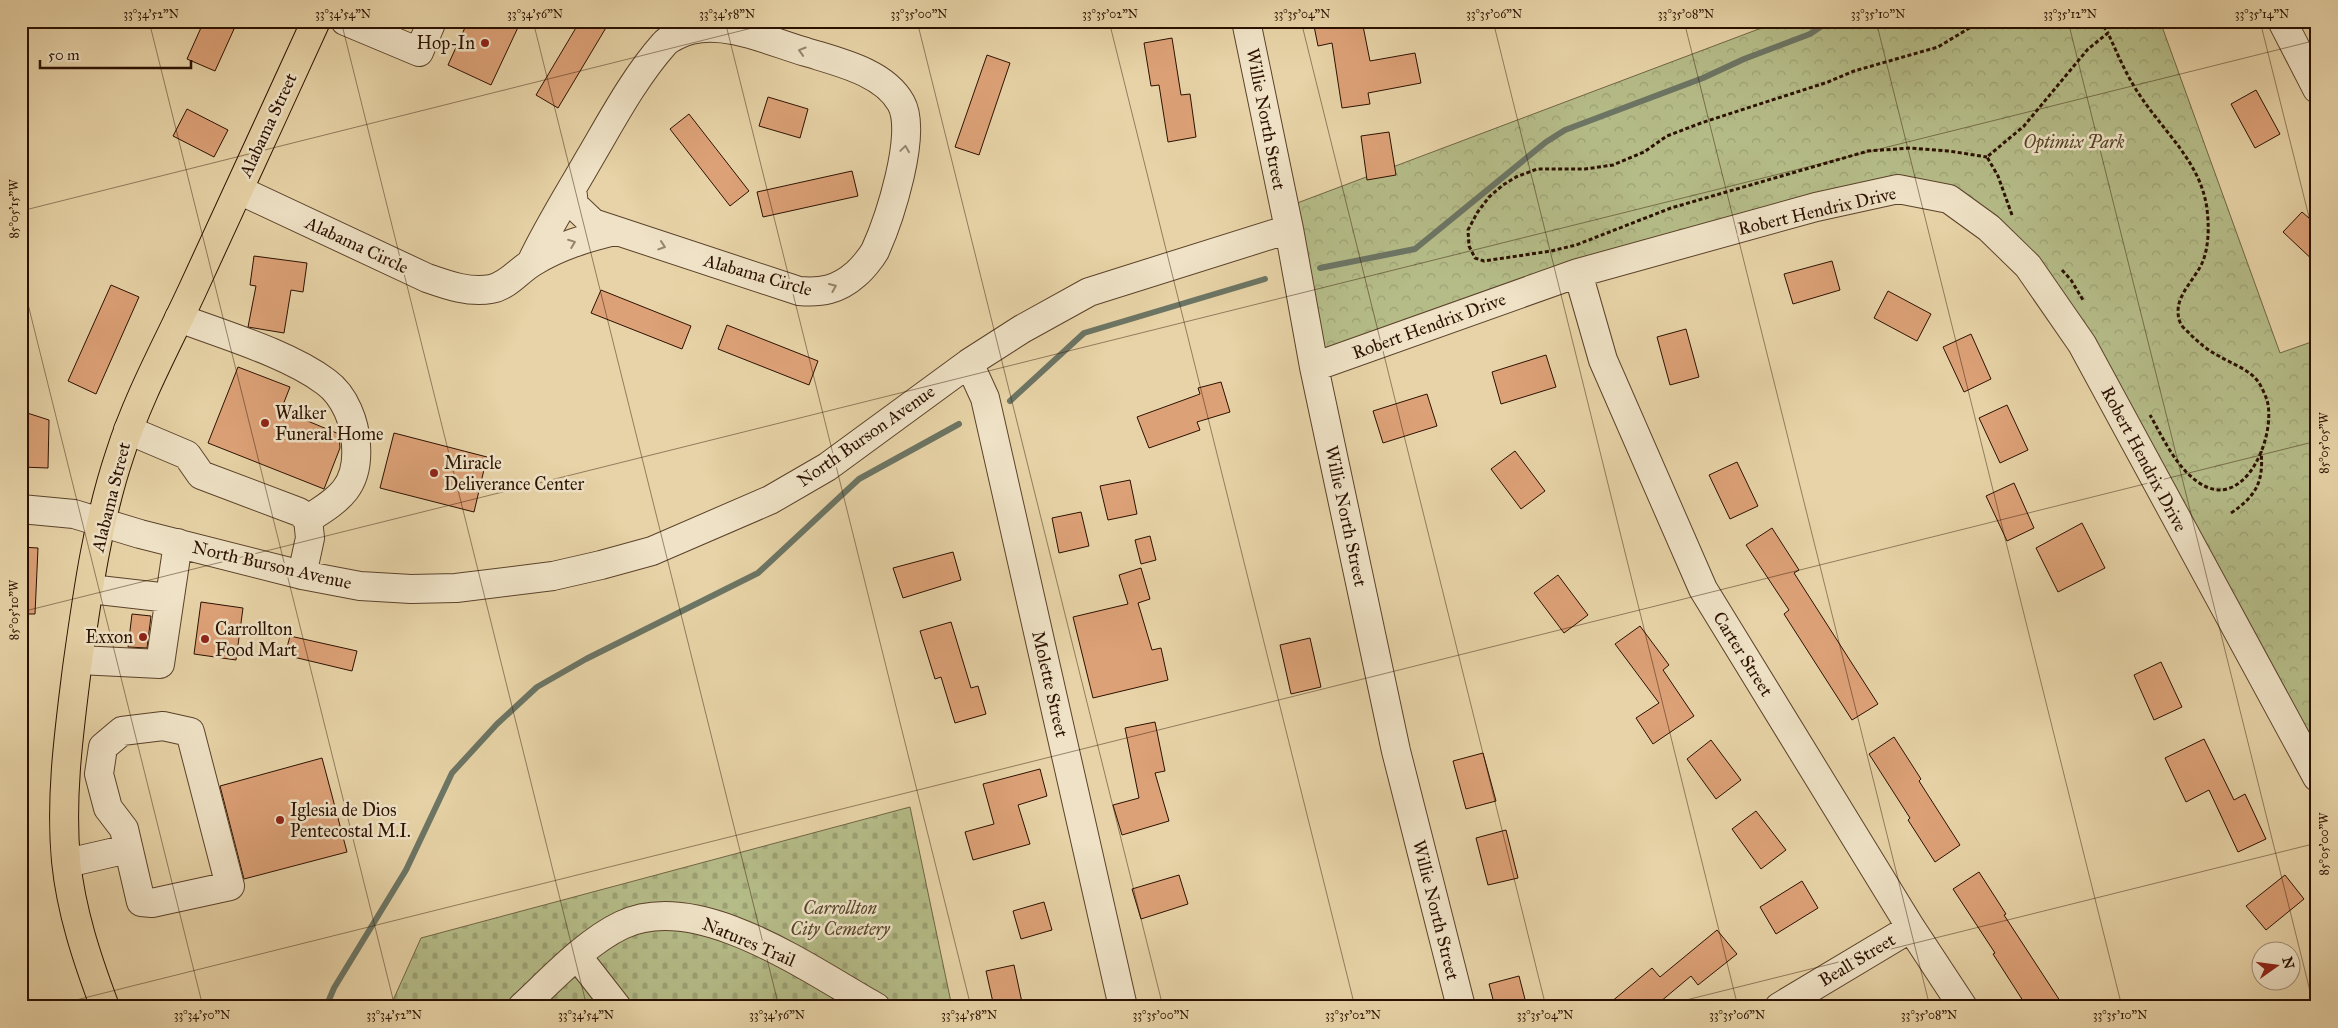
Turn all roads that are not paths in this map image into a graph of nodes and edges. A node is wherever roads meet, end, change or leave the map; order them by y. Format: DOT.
graph roads {
  1 [pos="316,21"];
  2 [pos="432,21"];
  3 [pos="1246,21"];
  4 [pos="2282,21"];
  5 [pos="353,23"];
  6 [pos="2317,89"];
  7 [pos="572,188"];
  8 [pos="239,190"];
  9 [pos="1289,229"];
  10 [pos="615,231"];
  11 [pos="531,263"];
  12 [pos="1578,273"];
  13 [pos="180,318"];
  14 [pos="969,364"];
  15 [pos="1314,367"];
  16 [pos="128,430"];
  17 [pos="21,509"];
  18 [pos="308,519"];
  19 [pos="102,522"];
  20 [pos="178,543"];
  21 [pos="302,575"];
  22 [pos="90,589"];
  23 [pos="169,598"];
  24 [pos="79,660"];
  25 [pos="2317,777"];
  26 [pos="128,849"];
  27 [pos="67,864"];
  28 [pos="1911,928"];
  29 [pos="578,957"];
  30 [pos="105,1007"];
  31 [pos="522,1007"];
  32 [pos="617,1007"];
  33 [pos="876,1007"];
  34 [pos="1123,1007"];
  35 [pos="1461,1007"];
  36 [pos="1778,1007"];
  37 [pos="1963,1007"];
  1 -- 8 [label="main road, Alabama Street"];
  2 -- 5 [label="street"];
  3 -- 9 [label="street, Willie North Street"];
  4 -- 6 [label="street"];
  7 -- 10 [label="street, Alabama Circle"];
  10 -- 7 [label="street, Alabama Circle, one-way"];
  7 -- 11 [label="street, Alabama Circle"];
  8 -- 11 [label="street, Alabama Circle"];
  8 -- 13 [label="main road, Alabama Street"];
  9 -- 14 [label="street, North Burson Avenue"];
  9 -- 15 [label="street, Willie North Street"];
  11 -- 10 [label="street, Alabama Circle, one-way"];
  12 -- 15 [label="street, Robert Hendrix Drive"];
  12 -- 25 [label="street, Robert Hendrix Drive"];
  12 -- 28 [label="street, Carter Street"];
  13 -- 16 [label="main road, Alabama Street"];
  13 -- 18 [label="street"];
  14 -- 21 [label="street, North Burson Avenue"];
  14 -- 34 [label="street, Molette Street"];
  15 -- 35 [label="street, Willie North Street"];
  16 -- 18 [label="street"];
  16 -- 19 [label="main road, Alabama Street"];
  17 -- 19 [label="street, North Burson Avenue"];
  18 -- 21 [label="street"];
  19 -- 20 [label="street, North Burson Avenue"];
  19 -- 22 [label="main road, Alabama Street"];
  20 -- 21 [label="street, North Burson Avenue"];
  20 -- 23 [label="street"];
  22 -- 23 [label="street"];
  22 -- 24 [label="main road, Alabama Street"];
  23 -- 24 [label="street"];
  24 -- 27 [label="main road, Alabama Street"];
  26 -- 26 [label="street"];
  26 -- 27 [label="street"];
  27 -- 30 [label="main road, Alabama Street"];
  28 -- 36 [label="street, Beall Street"];
  28 -- 37 [label="street, Carter Street"];
  29 -- 31 [label="street, Natures Trail"];
  29 -- 32 [label="street"];
  29 -- 33 [label="street, Natures Trail"];
}
